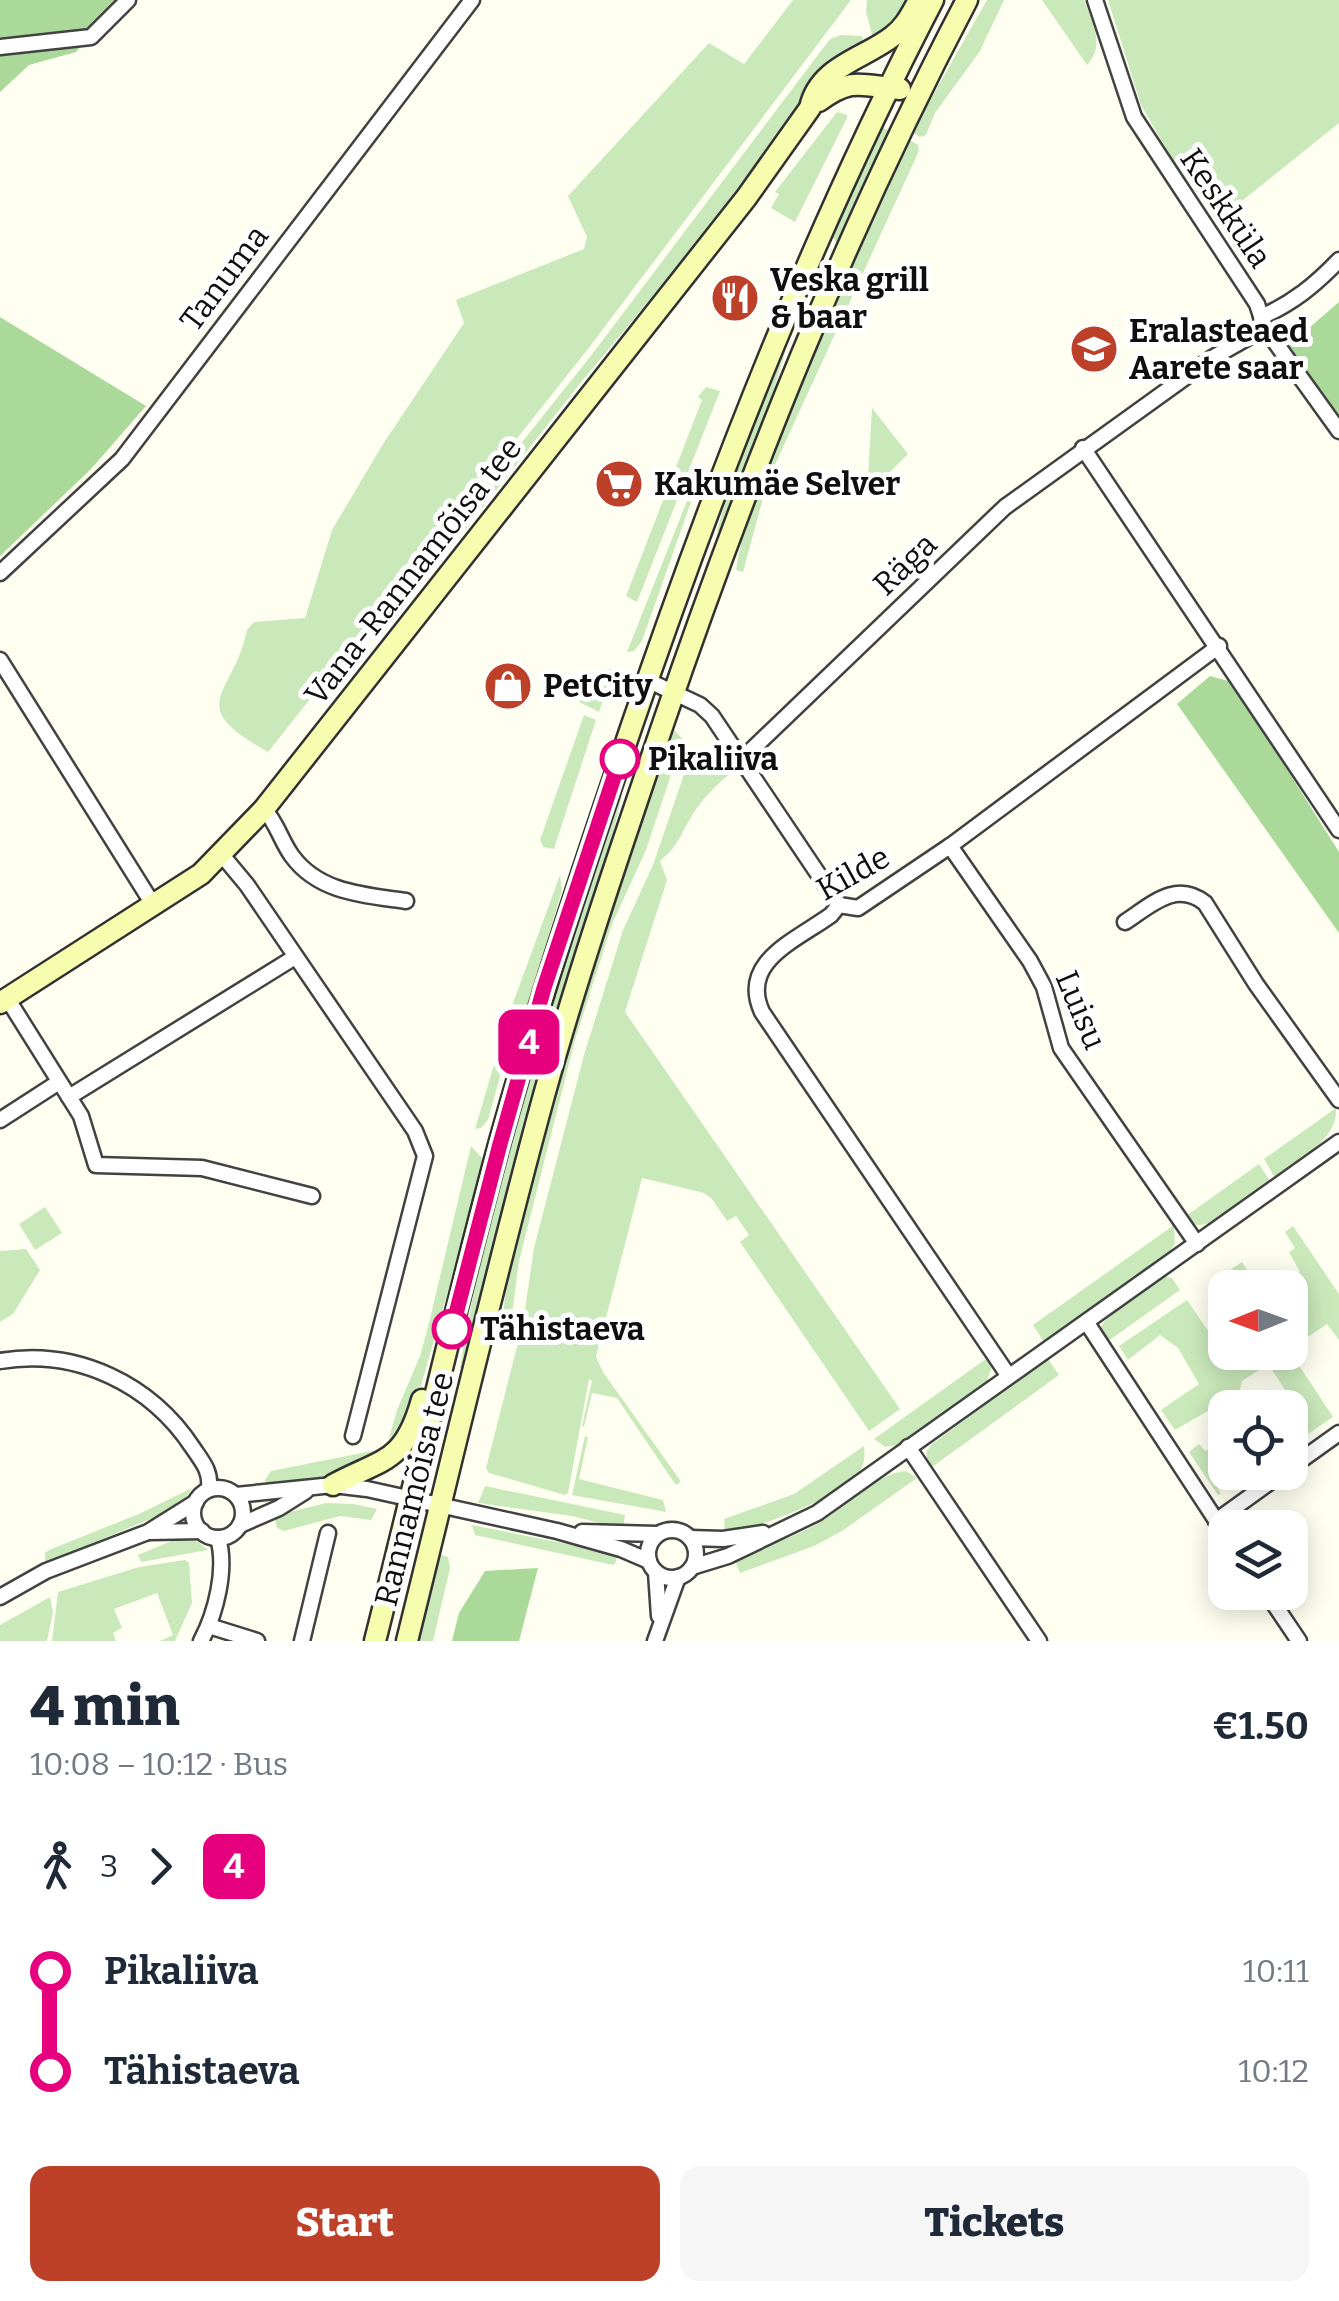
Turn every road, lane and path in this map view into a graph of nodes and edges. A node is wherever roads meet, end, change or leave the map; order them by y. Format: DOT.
graph roads {
  1 [pos="128,0"];
  2 [pos="472,0"];
  3 [pos="923,0"];
  4 [pos="934,0"];
  5 [pos="968,0"];
  6 [pos="1095,0"];
  7 [pos="0,47"];
  8 [pos="928,74"];
  9 [pos="888,88"];
  10 [pos="810,108"];
  11 [pos="1339,260"];
  12 [pos="1263,323"];
  13 [pos="1339,431"];
  14 [pos="1083,448"];
  15 [pos="0,573"];
  16 [pos="1219,646"];
  17 [pos="0,660"];
  18 [pos="648,680"];
  19 [pos="674,692"];
  20 [pos="742,760"];
  21 [pos="264,810"];
  22 [pos="1339,830"];
  23 [pos="950,846"];
  24 [pos="222,854"];
  25 [pos="406,902"];
  26 [pos="838,905"];
  27 [pos="154,906"];
  28 [pos="1125,922"];
  29 [pos="294,957"];
  30 [pos="3,1001"];
  31 [pos="59,1082"];
  32 [pos="70,1097"];
  33 [pos="1339,1100"];
  34 [pos="0,1120"];
  35 [pos="1339,1142"];
  36 [pos="312,1196"];
  37 [pos="1197,1244"];
  38 [pos="1088,1323"];
  39 [pos="0,1362"];
  40 [pos="443,1365"];
  41 [pos="1008,1374"];
  42 [pos="1339,1433"];
  43 [pos="353,1436"];
  44 [pos="908,1446"];
  45 [pos="1308,1455"];
  46 [pos="333,1486"];
  47 [pos="310,1487"];
  48 [pos="210,1489"];
  49 [pos="1264,1490"];
  50 [pos="236,1494"];
  51 [pos="411,1499"];
  52 [pos="196,1502"];
  53 [pos="440,1505"];
  54 [pos="1210,1510"];
  55 [pos="1241,1510"];
  56 [pos="240,1526"];
  57 [pos="557,1530"];
  58 [pos="779,1530"];
  59 [pos="202,1531"];
  60 [pos="148,1532"];
  61 [pos="328,1533"];
  62 [pos="657,1534"];
  63 [pos="218,1538"];
  64 [pos="690,1538"];
  65 [pos="653,1567"];
  66 [pos="692,1567"];
  67 [pos="678,1577"];
  68 [pos="0,1596"];
  69 [pos="1278,1610"];
  70 [pos="660,1620"];
  71 [pos="210,1626"];
  72 [pos="201,1641"];
  73 [pos="257,1641"];
  74 [pos="302,1641"];
  75 [pos="375,1641"];
  76 [pos="407,1641"];
  77 [pos="655,1641"];
  78 [pos="1040,1641"];
  79 [pos="1299,1641"];
  1 -- 7 [label="street"];
  2 -- 15 [label="street, Tanuma"];
  3 -- 10 [label="main road, Vana-Rannamõisa tee"];
  4 -- 9 [label="main road, Rannamõisa tee"];
  5 -- 8 [label="main road, Rannamõisa tee"];
  6 -- 12 [label="street, Keskküla"];
  8 -- 9 [label="main road"];
  8 -- 19 [label="main road, Rannamõisa tee"];
  9 -- 10 [label="main road, Vana-Rannamõisa tee"];
  9 -- 18 [label="main road, Rannamõisa tee"];
  10 -- 21 [label="main road, Vana-Rannamõisa tee"];
  11 -- 12 [label="street, Räga"];
  12 -- 13 [label="street, Keskküla"];
  12 -- 14 [label="street, Räga"];
  14 -- 16 [label="street"];
  14 -- 20 [label="street, Räga"];
  16 -- 22 [label="street"];
  16 -- 23 [label="street, Kilde"];
  17 -- 27 [label="street"];
  18 -- 19 [label="street"];
  18 -- 40 [label="main road, Rannamõisa tee"];
  19 -- 20 [label="street"];
  19 -- 53 [label="main road, Rannamõisa tee"];
  20 -- 26 [label="street"];
  21 -- 24 [label="main road, Vana-Rannamõisa tee"];
  21 -- 25 [label="street"];
  23 -- 26 [label="street, Kilde"];
  23 -- 37 [label="street, Luisu"];
  24 -- 27 [label="main road, Vana-Rannamõisa tee"];
  24 -- 29 [label="street"];
  26 -- 41 [label="street, Kilde"];
  27 -- 30 [label="main road, Vana-Rannamõisa tee"];
  28 -- 33 [label="street"];
  29 -- 32 [label="street"];
  29 -- 43 [label="street"];
  30 -- 31 [label="street"];
  31 -- 32 [label="street"];
  31 -- 34 [label="street"];
  32 -- 36 [label="street"];
  35 -- 37 [label="street"];
  37 -- 38 [label="street"];
  38 -- 41 [label="street"];
  38 -- 54 [label="street"];
  39 -- 48 [label="street"];
  40 -- 46 [label="main road"];
  40 -- 51 [label="main road, Rannamõisa tee"];
  41 -- 44 [label="street"];
  42 -- 45 [label="street"];
  44 -- 58 [label="street"];
  44 -- 78 [label="street"];
  46 -- 47 [label="street"];
  46 -- 51 [label="street"];
  47 -- 50 [label="street"];
  47 -- 56 [label="street"];
  48 -- 50 [label="street"];
  48 -- 52 [label="street"];
  49 -- 55 [label="street"];
  50 -- 56 [label="street"];
  51 -- 53 [label="street"];
  51 -- 75 [label="main road, Rannamõisa tee"];
  52 -- 59 [label="street"];
  52 -- 60 [label="street"];
  53 -- 57 [label="street"];
  53 -- 76 [label="main road, Rannamõisa tee"];
  56 -- 63 [label="street"];
  57 -- 62 [label="street"];
  57 -- 65 [label="street"];
  58 -- 64 [label="street"];
  58 -- 66 [label="street"];
  59 -- 60 [label="street"];
  59 -- 63 [label="street"];
  60 -- 68 [label="street"];
  61 -- 74 [label="street"];
  62 -- 64 [label="street"];
  62 -- 65 [label="street"];
  63 -- 71 [label="street"];
  64 -- 66 [label="street"];
  65 -- 67 [label="street"];
  65 -- 70 [label="street"];
  66 -- 67 [label="street"];
  67 -- 70 [label="street"];
  69 -- 79 [label="street"];
  70 -- 77 [label="street"];
  71 -- 72 [label="street"];
  71 -- 73 [label="street"];
}
